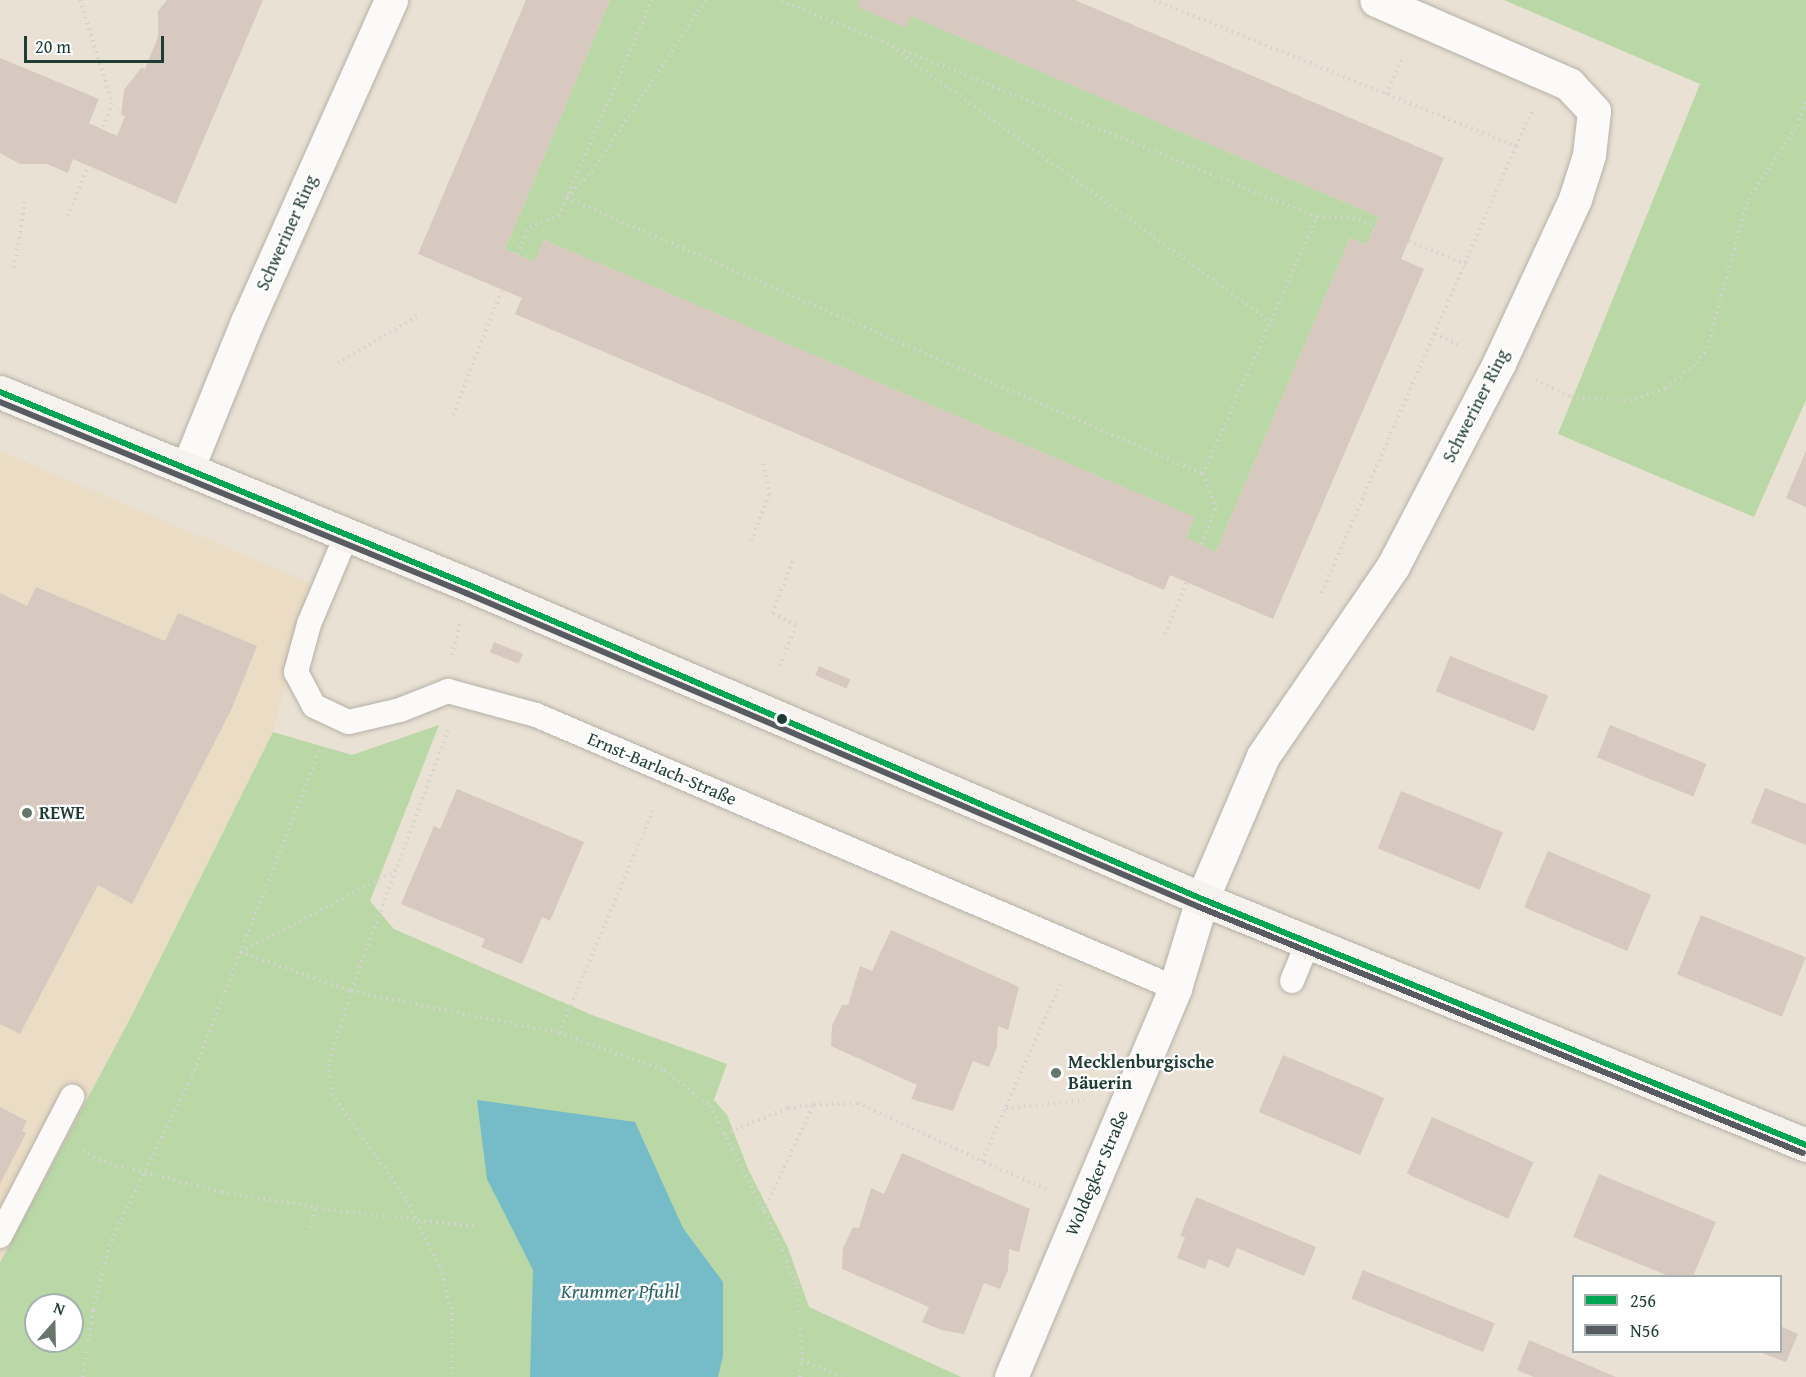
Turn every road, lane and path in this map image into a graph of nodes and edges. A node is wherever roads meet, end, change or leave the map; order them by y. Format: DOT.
graph roads {
  1 [pos="80,0"];
  2 [pos="391,0"];
  3 [pos="652,0"];
  4 [pos="706,0"];
  5 [pos="779,0"];
  6 [pos="1154,0"];
  7 [pos="1376,0"];
  8 [pos="881,39"];
  9 [pos="1806,100"];
  10 [pos="102,130"];
  11 [pos="88,166"];
  12 [pos="567,198"];
  13 [pos="25,202"];
  14 [pos="68,216"];
  15 [pos="1317,217"];
  16 [pos="1375,226"];
  17 [pos="1409,241"];
  18 [pos="517,254"];
  19 [pos="1465,264"];
  20 [pos="14,268"];
  21 [pos="502,289"];
  22 [pos="419,315"];
  23 [pos="1271,322"];
  24 [pos="338,363"];
  25 [pos="1499,363"];
  26 [pos="0,392"];
  27 [pos="453,416"];
  28 [pos="764,464"];
  29 [pos="188,467"];
  30 [pos="1203,474"];
  31 [pos="347,534"];
  32 [pos="751,541"];
  33 [pos="1201,544"];
  34 [pos="794,558"];
  35 [pos="1187,582"];
  36 [pos="1321,596"];
  37 [pos="459,634"];
  38 [pos="1165,634"];
  39 [pos="780,666"];
  40 [pos="448,691"];
  41 [pos="334,714"];
  42 [pos="653,811"];
  43 [pos="396,870"];
  44 [pos="1202,899"];
  45 [pos="1308,942"];
  46 [pos="240,952"];
  47 [pos="1292,981"];
  48 [pos="1060,984"];
  49 [pos="1175,988"];
  50 [pos="351,991"];
  51 [pos="559,1034"];
  52 [pos="72,1097"];
  53 [pos="1087,1100"];
  54 [pos="814,1104"];
  55 [pos="1005,1108"];
  56 [pos="725,1134"];
  57 [pos="52,1135"];
  58 [pos="1806,1145"];
  59 [pos="982,1161"];
  60 [pos="146,1171"];
  61 [pos="1049,1190"];
  62 [pos="315,1207"];
  63 [pos="764,1210"];
  64 [pos="417,1219"];
  65 [pos="473,1226"];
  66 [pos="311,1228"];
  67 [pos="0,1236"];
  68 [pos="802,1360"];
  69 [pos="83,1377"];
  70 [pos="452,1377"];
  71 [pos="800,1377"];
  72 [pos="842,1377"];
  73 [pos="1011,1377"];
  1 -- 10 [label="path"];
  2 -- 29 [label="street, Schweriner Ring"];
  3 -- 12 [label="path"];
  4 -- 12 [label="path"];
  5 -- 8 [label="path"];
  6 -- 19 [label="path"];
  7 -- 25 [label="street, Schweriner Ring"];
  8 -- 15 [label="path"];
  8 -- 23 [label="path"];
  9 -- 25 [label="path"];
  11 -- 14 [label="path"];
  12 -- 18 [label="path"];
  12 -- 30 [label="path"];
  13 -- 20 [label="path"];
  15 -- 16 [label="path"];
  15 -- 23 [label="path"];
  17 -- 19 [label="path"];
  19 -- 36 [label="path"];
  21 -- 27 [label="path"];
  22 -- 24 [label="path"];
  23 -- 30 [label="path"];
  25 -- 44 [label="street, Schweriner Ring"];
  26 -- 29 [label="main road"];
  28 -- 32 [label="path"];
  29 -- 31 [label="main road"];
  30 -- 33 [label="path"];
  31 -- 41 [label="lane"];
  31 -- 44 [label="main road"];
  34 -- 39 [label="path"];
  35 -- 38 [label="path"];
  37 -- 40 [label="path"];
  40 -- 41 [label="lane"];
  40 -- 43 [label="path"];
  40 -- 49 [label="lane, Ernst-Barlach-Straße"];
  41 -- 46 [label="path"];
  42 -- 51 [label="path"];
  43 -- 46 [label="path"];
  43 -- 50 [label="path"];
  44 -- 45 [label="main road"];
  44 -- 49 [label="street, Woldegker Straße"];
  45 -- 47 [label="lane"];
  45 -- 58 [label="main road"];
  46 -- 50 [label="path"];
  46 -- 60 [label="path"];
  48 -- 55 [label="path"];
  49 -- 73 [label="street, Woldegker Straße"];
  50 -- 51 [label="path"];
  50 -- 64 [label="path"];
  51 -- 56 [label="path"];
  52 -- 57 [label="lane"];
  53 -- 55 [label="path"];
  54 -- 56 [label="path"];
  54 -- 59 [label="path"];
  54 -- 63 [label="path"];
  55 -- 59 [label="path"];
  56 -- 63 [label="path"];
  57 -- 60 [label="path"];
  57 -- 67 [label="lane"];
  59 -- 61 [label="path"];
  60 -- 62 [label="path"];
  60 -- 69 [label="path"];
  62 -- 64 [label="path"];
  62 -- 66 [label="path"];
  63 -- 68 [label="path"];
  64 -- 65 [label="path"];
  64 -- 70 [label="path"];
  68 -- 71 [label="path"];
  68 -- 72 [label="path"];
}
